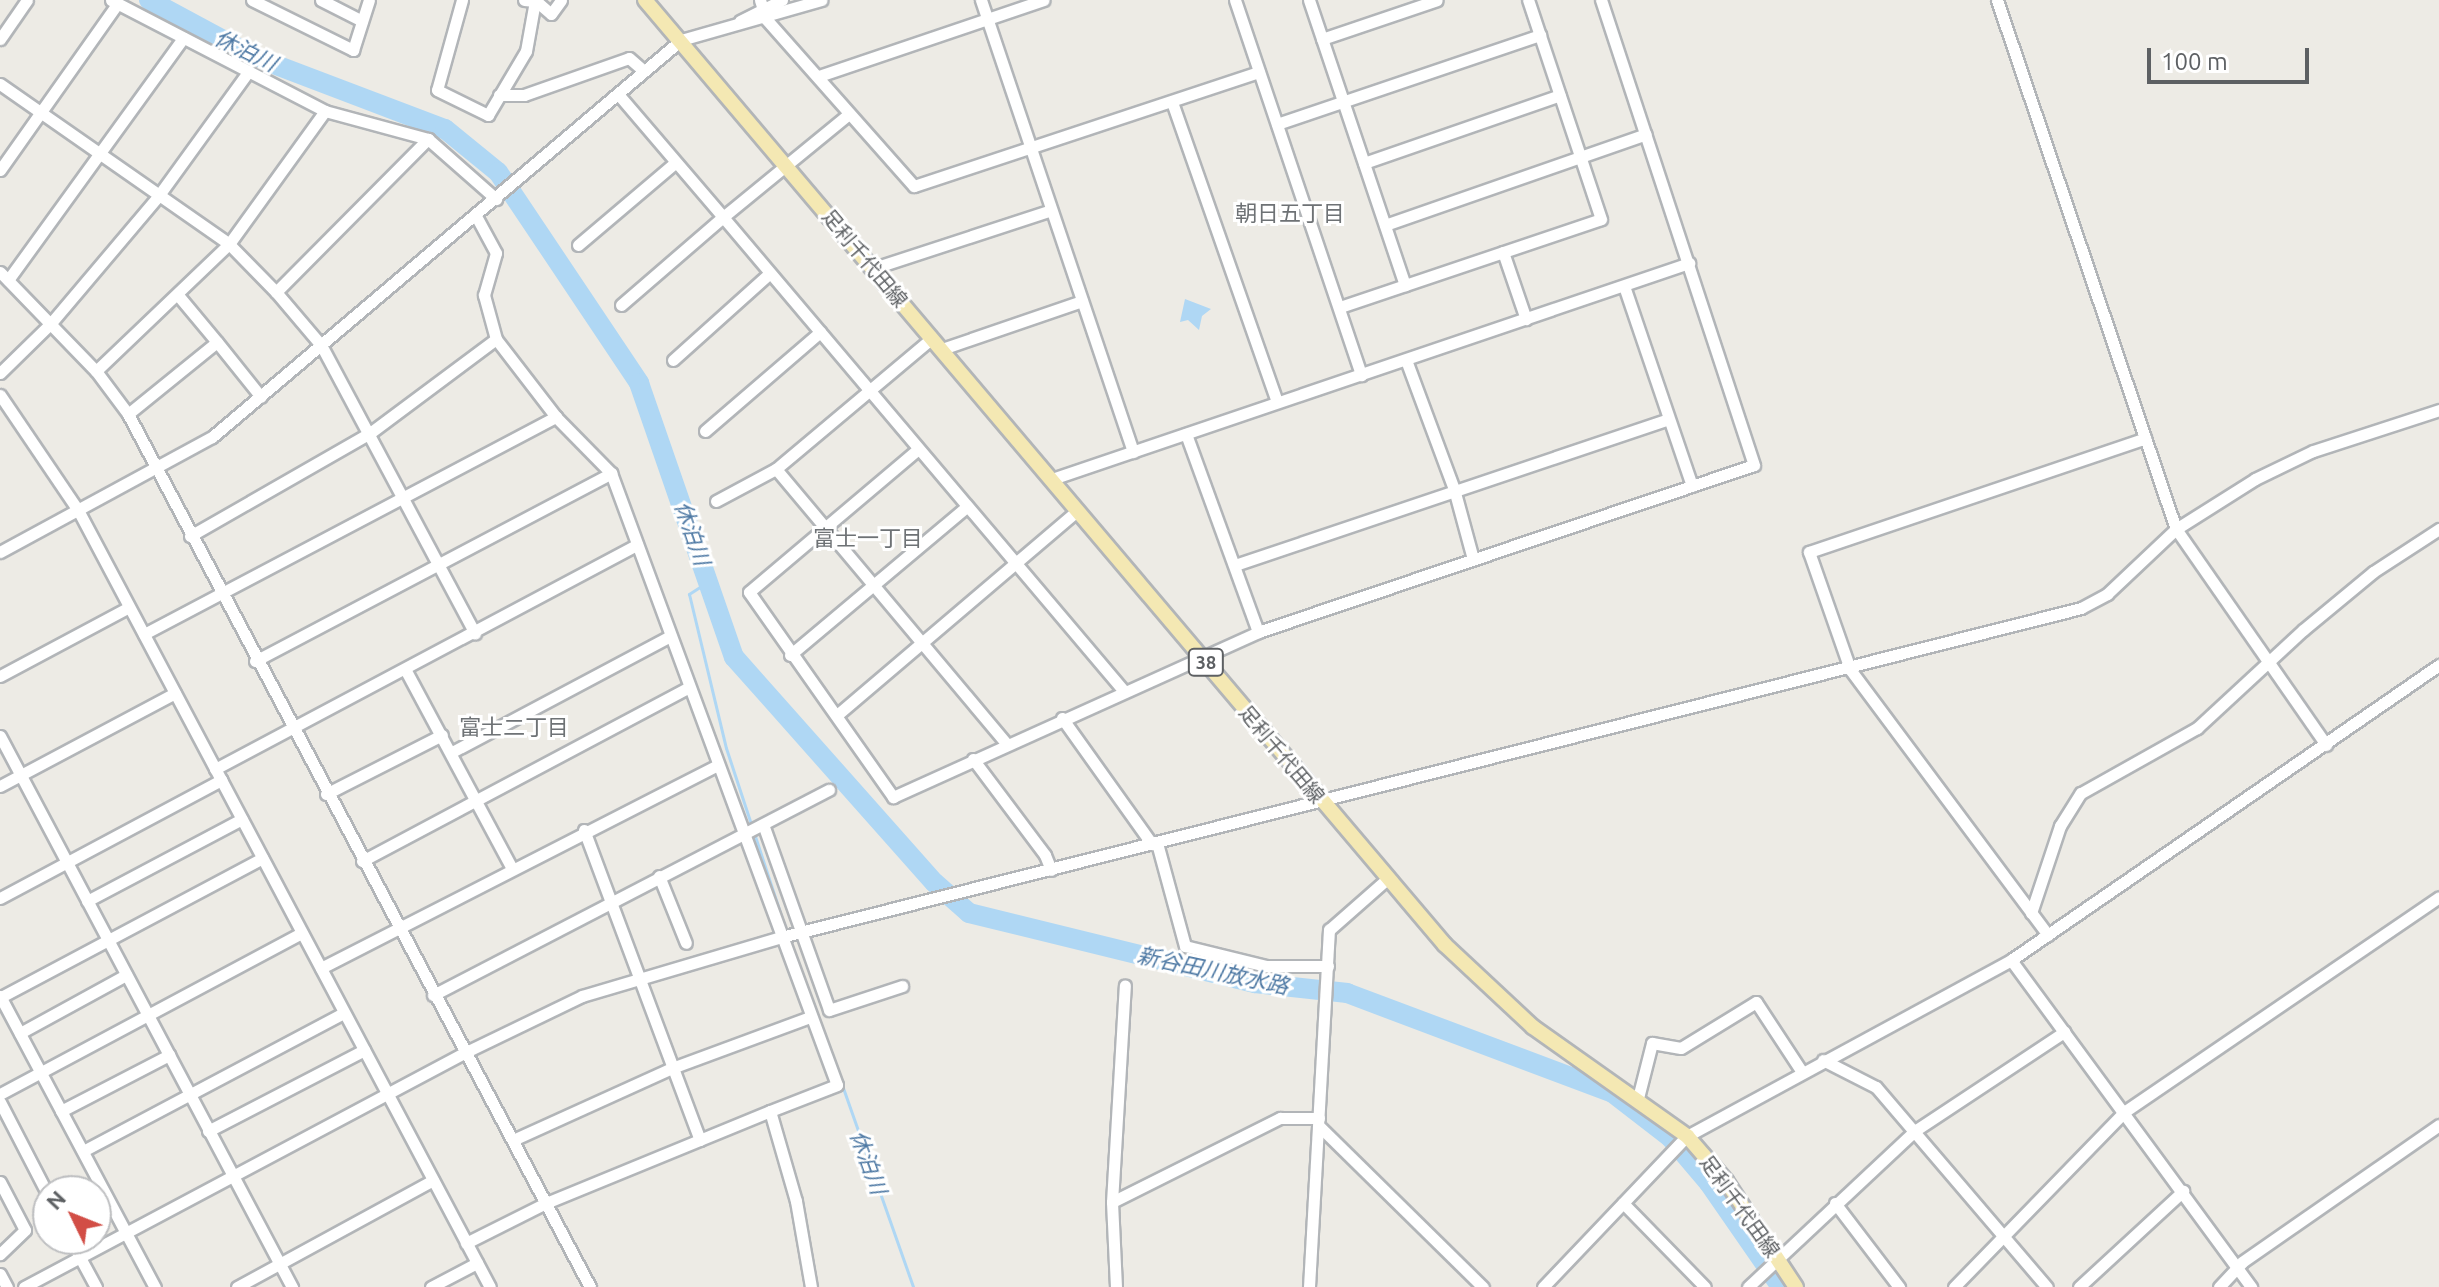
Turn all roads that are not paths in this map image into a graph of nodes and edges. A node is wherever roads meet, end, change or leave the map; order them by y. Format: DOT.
graph roads {
  1 [pos="27,0"];
  2 [pos="252,0"];
  3 [pos="321,0"];
  4 [pos="369,0"];
  5 [pos="462,0"];
  6 [pos="524,0"];
  7 [pos="535,0"];
  8 [pos="561,0"];
  9 [pos="645,0"];
  10 [pos="782,0"];
  11 [pos="821,0"];
  12 [pos="981,0"];
  13 [pos="1044,0"];
  14 [pos="1235,0"];
  15 [pos="1309,0"];
  16 [pos="1437,0"];
  17 [pos="1528,0"];
  18 [pos="1601,0"];
  19 [pos="1997,0"];
  20 [pos="115,2"];
  21 [pos="763,8"];
  22 [pos="988,19"];
  23 [pos="362,21"];
  24 [pos="1540,35"];
  25 [pos="183,38"];
  26 [pos="0,39"];
  27 [pos="1322,39"];
  28 [pos="681,40"];
  29 [pos="644,71"];
  30 [pos="248,72"];
  31 [pos="1259,72"];
  32 [pos="819,76"];
  33 [pos="0,84"];
  34 [pos="618,94"];
  35 [pos="499,95"];
  36 [pos="1560,95"];
  37 [pos="1172,102"];
  38 [pos="1343,102"];
  39 [pos="325,111"];
  40 [pos="41,112"];
  41 [pos="849,114"];
  42 [pos="1277,124"];
  43 [pos="1646,134"];
  44 [pos="428,139"];
  45 [pos="1032,148"];
  46 [pos="99,154"];
  47 [pos="1581,156"];
  48 [pos="676,162"];
  49 [pos="1364,163"];
  50 [pos="787,165"];
  51 [pos="0,170"];
  52 [pos="159,195"];
  53 [pos="498,198"];
  54 [pos="1051,210"];
  55 [pos="476,216"];
  56 [pos="723,217"];
  57 [pos="1385,225"];
  58 [pos="229,244"];
  59 [pos="578,245"];
  60 [pos="1503,252"];
  61 [pos="1689,263"];
  62 [pos="874,268"];
  63 [pos="770,273"];
  64 [pos="4,276"];
  65 [pos="1405,285"];
  66 [pos="1624,286"];
  67 [pos="276,292"];
  68 [pos="177,294"];
  69 [pos="1082,301"];
  70 [pos="621,305"];
  71 [pos="1340,307"];
  72 [pos="1526,319"];
  73 [pos="51,323"];
  74 [pos="820,332"];
  75 [pos="496,339"];
  76 [pos="217,342"];
  77 [pos="937,344"];
  78 [pos="321,345"];
  79 [pos="673,360"];
  80 [pos="1406,360"];
  81 [pos="96,371"];
  82 [pos="0,373"];
  83 [pos="1361,375"];
  84 [pos="870,391"];
  85 [pos="0,395"];
  86 [pos="261,397"];
  87 [pos="1277,401"];
  88 [pos="2439,410"];
  89 [pos="128,414"];
  90 [pos="556,417"];
  91 [pos="1668,419"];
  92 [pos="705,431"];
  93 [pos="370,433"];
  94 [pos="1186,434"];
  95 [pos="2145,438"];
  96 [pos="917,450"];
  97 [pos="1133,452"];
  98 [pos="776,469"];
  99 [pos="156,470"];
  100 [pos="611,473"];
  101 [pos="1052,479"];
  102 [pos="1692,486"];
  103 [pos="1454,489"];
  104 [pos="403,497"];
  105 [pos="716,501"];
  106 [pos="965,508"];
  107 [pos="78,510"];
  108 [pos="1078,510"];
  109 [pos="826,528"];
  110 [pos="2176,529"];
  111 [pos="2439,529"];
  112 [pos="190,536"];
  113 [pos="637,545"];
  114 [pos="1,549"];
  115 [pos="1473,559"];
  116 [pos="440,564"];
  117 [pos="1014,564"];
  118 [pos="1235,565"];
  119 [pos="875,584"];
  120 [pos="221,595"];
  121 [pos="129,607"];
  122 [pos="1258,632"];
  123 [pos="475,633"];
  124 [pos="144,634"];
  125 [pos="670,636"];
  126 [pos="921,643"];
  127 [pos="790,655"];
  128 [pos="1200,655"];
  129 [pos="255,661"];
  130 [pos="2270,661"];
  131 [pos="2439,665"];
  132 [pos="405,669"];
  133 [pos="1850,669"];
  134 [pos="0,676"];
  135 [pos="689,687"];
  136 [pos="1123,690"];
  137 [pos="175,693"];
  138 [pos="837,715"];
  139 [pos="1062,718"];
  140 [pos="292,729"];
  141 [pos="442,735"];
  142 [pos="0,736"];
  143 [pos="1006,743"];
  144 [pos="2326,745"];
  145 [pos="452,752"];
  146 [pos="973,759"];
  147 [pos="717,765"];
  148 [pos="20,775"];
  149 [pos="218,775"];
  150 [pos="0,786"];
  151 [pos="829,790"];
  152 [pos="326,794"];
  153 [pos="477,801"];
  154 [pos="1322,801"];
  155 [pos="242,819"];
  156 [pos="764,827"];
  157 [pos="584,830"];
  158 [pos="744,835"];
  159 [pos="1154,844"];
  160 [pos="262,858"];
  161 [pos="362,861"];
  162 [pos="67,863"];
  163 [pos="511,867"];
  164 [pos="1051,870"];
  165 [pos="659,876"];
  166 [pos="1388,878"];
  167 [pos="2439,897"];
  168 [pos="0,898"];
  169 [pos="609,900"];
  170 [pos="87,901"];
  171 [pos="2031,913"];
  172 [pos="397,928"];
  173 [pos="302,933"];
  174 [pos="797,934"];
  175 [pos="2048,935"];
  176 [pos="780,937"];
  177 [pos="108,940"];
  178 [pos="686,943"];
  179 [pos="2011,960"];
  180 [pos="1328,966"];
  181 [pos="321,968"];
  182 [pos="126,975"];
  183 [pos="638,980"];
  184 [pos="1125,985"];
  185 [pos="902,986"];
  186 [pos="433,995"];
  187 [pos="0,996"];
  188 [pos="344,1013"];
  189 [pos="148,1016"];
  190 [pos="810,1017"];
  191 [pos="2064,1032"];
  192 [pos="20,1033"];
  193 [pos="364,1050"];
  194 [pos="464,1053"];
  195 [pos="169,1055"];
  196 [pos="1823,1060"];
  197 [pos="672,1068"];
  198 [pos="41,1072"];
  199 [pos="1802,1072"];
  200 [pos="387,1093"];
  201 [pos="0,1094"];
  202 [pos="189,1095"];
  203 [pos="1638,1098"];
  204 [pos="0,1102"];
  205 [pos="61,1111"];
  206 [pos="770,1111"];
  207 [pos="2124,1112"];
  208 [pos="1319,1122"];
  209 [pos="2439,1125"];
  210 [pos="1916,1130"];
  211 [pos="208,1131"];
  212 [pos="1687,1136"];
  213 [pos="513,1140"];
  214 [pos="700,1140"];
  215 [pos="83,1151"];
  216 [pos="38,1175"];
  217 [pos="232,1176"];
  218 [pos="433,1180"];
  219 [pos="0,1182"];
  220 [pos="2183,1191"];
  221 [pos="1112,1202"];
  222 [pos="546,1203"];
  223 [pos="1623,1203"];
  224 [pos="1835,1203"];
  225 [pos="2004,1231"];
  226 [pos="126,1233"];
  227 [pos="466,1243"];
  228 [pos="0,1254"];
  229 [pos="78,1255"];
  230 [pos="80,1258"];
  231 [pos="1774,1259"];
  232 [pos="477,1263"];
  233 [pos="279,1264"];
  234 [pos="2238,1269"];
  235 [pos="0,1274"];
  236 [pos="7,1287"];
  237 [pos="24,1287"];
  238 [pos="96,1287"];
  239 [pos="155,1287"];
  240 [pos="237,1287"];
  241 [pos="292,1287"];
  242 [pos="431,1287"];
  243 [pos="490,1287"];
  244 [pos="590,1287"];
  245 [pos="811,1287"];
  246 [pos="1116,1287"];
  247 [pos="1309,1287"];
  248 [pos="1483,1287"];
  249 [pos="1543,1287"];
  250 [pos="1705,1287"];
  251 [pos="1748,1287"];
  252 [pos="1796,1287"];
  253 [pos="1899,1287"];
  254 [pos="1954,1287"];
  255 [pos="2047,1287"];
  256 [pos="2079,1287"];
  257 [pos="2219,1287"];
  258 [pos="2251,1287"];
  1 -- 26 [label="street"];
  2 -- 23 [label="street"];
  3 -- 23 [label="street"];
  4 -- 23 [label="street"];
  5 -- 35 [label="street"];
  6 -- 7 [label="street"];
  7 -- 8 [label="street"];
  7 -- 35 [label="street"];
  9 -- 28 [label="main road, 足利千代田線 / 38"];
  10 -- 21 [label="street"];
  11 -- 21 [label="street"];
  12 -- 22 [label="street"];
  13 -- 22 [label="street"];
  14 -- 31 [label="street"];
  15 -- 27 [label="street"];
  16 -- 27 [label="street"];
  17 -- 24 [label="street"];
  18 -- 43 [label="street"];
  19 -- 95 [label="street"];
  20 -- 25 [label="street"];
  20 -- 40 [label="street"];
  21 -- 28 [label="street"];
  21 -- 32 [label="street"];
  22 -- 32 [label="street"];
  22 -- 45 [label="street"];
  24 -- 36 [label="street"];
  24 -- 38 [label="street"];
  25 -- 30 [label="street"];
  25 -- 46 [label="street"];
  27 -- 38 [label="street"];
  28 -- 29 [label="street"];
  28 -- 50 [label="main road, 足利千代田線 / 38"];
  29 -- 34 [label="street"];
  29 -- 35 [label="street"];
  30 -- 39 [label="street"];
  30 -- 52 [label="street"];
  31 -- 37 [label="street"];
  31 -- 42 [label="street"];
  32 -- 41 [label="street"];
  33 -- 40 [label="street"];
  34 -- 48 [label="street"];
  34 -- 53 [label="street"];
  36 -- 47 [label="street"];
  36 -- 49 [label="street"];
  37 -- 45 [label="street"];
  37 -- 87 [label="street"];
  38 -- 42 [label="street"];
  38 -- 49 [label="street"];
  39 -- 44 [label="street"];
  39 -- 58 [label="street"];
  40 -- 46 [label="street"];
  40 -- 51 [label="street"];
  41 -- 45 [label="street"];
  41 -- 50 [label="street"];
  42 -- 71 [label="street"];
  43 -- 47 [label="street"];
  43 -- 61 [label="street"];
  44 -- 53 [label="street"];
  44 -- 67 [label="street"];
  45 -- 54 [label="street"];
  46 -- 52 [label="street"];
  46 -- 64 [label="street"];
  47 -- 57 [label="street"];
  47 -- 60 [label="street"];
  48 -- 56 [label="street"];
  48 -- 59 [label="street"];
  49 -- 57 [label="street"];
  50 -- 56 [label="street"];
  50 -- 62 [label="main road, 足利千代田線 / 38"];
  52 -- 58 [label="street"];
  52 -- 73 [label="street"];
  53 -- 55 [label="street"];
  54 -- 62 [label="street"];
  54 -- 69 [label="street"];
  55 -- 75 [label="street"];
  55 -- 78 [label="street"];
  56 -- 63 [label="street"];
  56 -- 70 [label="street"];
  57 -- 65 [label="street"];
  58 -- 67 [label="street"];
  58 -- 68 [label="street"];
  60 -- 65 [label="street"];
  60 -- 72 [label="street"];
  61 -- 66 [label="street"];
  61 -- 102 [label="street"];
  62 -- 77 [label="main road, 足利千代田線 / 38"];
  63 -- 74 [label="street"];
  63 -- 79 [label="street"];
  64 -- 73 [label="street"];
  65 -- 71 [label="street"];
  66 -- 72 [label="street"];
  66 -- 91 [label="street"];
  67 -- 78 [label="street"];
  68 -- 76 [label="street"];
  68 -- 81 [label="street"];
  69 -- 77 [label="street"];
  69 -- 97 [label="street"];
  71 -- 83 [label="street"];
  72 -- 80 [label="street"];
  73 -- 81 [label="street"];
  73 -- 82 [label="street"];
  74 -- 84 [label="street"];
  74 -- 92 [label="street"];
  75 -- 90 [label="street"];
  75 -- 93 [label="street"];
  76 -- 86 [label="street"];
  76 -- 89 [label="street"];
  77 -- 84 [label="street"];
  77 -- 101 [label="main road, 足利千代田線 / 38"];
  78 -- 86 [label="street"];
  78 -- 93 [label="street"];
  80 -- 83 [label="street"];
  80 -- 103 [label="street"];
  81 -- 89 [label="street"];
  83 -- 87 [label="street"];
  84 -- 96 [label="street"];
  84 -- 98 [label="street"];
  85 -- 107 [label="street"];
  86 -- 99 [label="street"];
  87 -- 94 [label="street"];
  88 -- 110 [label="street"];
  89 -- 99 [label="street"];
  90 -- 100 [label="street"];
  90 -- 104 [label="street"];
  91 -- 102 [label="street"];
  91 -- 103 [label="street"];
  93 -- 104 [label="street"];
  93 -- 112 [label="street"];
  94 -- 97 [label="street"];
  94 -- 118 [label="street"];
  95 -- 110 [label="street"];
  95 -- 133 [label="street"];
  96 -- 106 [label="street"];
  96 -- 109 [label="street"];
  97 -- 101 [label="street"];
  98 -- 105 [label="street"];
  98 -- 109 [label="street"];
  99 -- 107 [label="street"];
  99 -- 112 [label="street"];
  100 -- 113 [label="street"];
  100 -- 116 [label="street"];
  101 -- 108 [label="main road, 足利千代田線 / 38"];
  102 -- 115 [label="street"];
  103 -- 115 [label="street"];
  103 -- 118 [label="street"];
  104 -- 116 [label="street"];
  104 -- 120 [label="street"];
  106 -- 117 [label="street"];
  106 -- 119 [label="street"];
  107 -- 114 [label="street"];
  107 -- 121 [label="street"];
  108 -- 117 [label="street"];
  108 -- 128 [label="main road, 足利千代田線 / 38"];
  109 -- 119 [label="street"];
  109 -- 127 [label="street"];
  110 -- 130 [label="street"];
  110 -- 133 [label="street"];
  111 -- 130 [label="street"];
  112 -- 120 [label="street"];
  113 -- 123 [label="street"];
  113 -- 125 [label="street"];
  115 -- 122 [label="street"];
  116 -- 123 [label="street"];
  116 -- 129 [label="street"];
  117 -- 126 [label="street"];
  117 -- 136 [label="street"];
  118 -- 122 [label="street"];
  119 -- 126 [label="street"];
  119 -- 127 [label="street"];
  120 -- 124 [label="street"];
  120 -- 129 [label="street"];
  121 -- 124 [label="street"];
  121 -- 134 [label="street"];
  122 -- 128 [label="street"];
  123 -- 132 [label="street"];
  124 -- 137 [label="street"];
  125 -- 135 [label="street"];
  125 -- 145 [label="street"];
  126 -- 138 [label="street"];
  126 -- 143 [label="street"];
  127 -- 146 [label="street"];
  128 -- 136 [label="street"];
  128 -- 154 [label="main road, 足利千代田線 / 38"];
  129 -- 140 [label="street"];
  130 -- 144 [label="street"];
  130 -- 171 [label="street"];
  131 -- 144 [label="street"];
  132 -- 140 [label="street"];
  132 -- 141 [label="street"];
  133 -- 154 [label="street"];
  133 -- 171 [label="street"];
  135 -- 147 [label="street"];
  135 -- 153 [label="street"];
  136 -- 139 [label="street"];
  137 -- 148 [label="street"];
  137 -- 149 [label="street"];
  139 -- 143 [label="street"];
  139 -- 159 [label="street"];
  140 -- 149 [label="street"];
  140 -- 152 [label="street"];
  141 -- 145 [label="street"];
  141 -- 152 [label="street"];
  142 -- 148 [label="street"];
  143 -- 146 [label="street"];
  144 -- 175 [label="street"];
  145 -- 153 [label="street"];
  146 -- 164 [label="street"];
  147 -- 157 [label="street"];
  147 -- 158 [label="street"];
  148 -- 150 [label="street"];
  148 -- 162 [label="street"];
  149 -- 155 [label="street"];
  149 -- 162 [label="street"];
  151 -- 156 [label="street"];
  152 -- 161 [label="street"];
  153 -- 161 [label="street"];
  153 -- 163 [label="street"];
  154 -- 159 [label="street"];
  154 -- 166 [label="main road, 足利千代田線 / 38"];
  155 -- 160 [label="street"];
  155 -- 170 [label="street"];
  156 -- 158 [label="street"];
  156 -- 174 [label="street"];
  157 -- 163 [label="street"];
  157 -- 169 [label="street"];
  158 -- 165 [label="street"];
  158 -- 176 [label="street"];
  159 -- 164 [label="street"];
  159 -- 180 [label="street"];
  160 -- 173 [label="street"];
  160 -- 177 [label="street"];
  161 -- 172 [label="street"];
  162 -- 168 [label="street"];
  162 -- 170 [label="street"];
  163 -- 172 [label="street"];
  164 -- 174 [label="street"];
  165 -- 169 [label="street"];
  165 -- 178 [label="street"];
  166 -- 180 [label="street"];
  166 -- 203 [label="main road, 足利千代田線 / 38"];
  167 -- 207 [label="street"];
  169 -- 183 [label="street"];
  169 -- 186 [label="street"];
  170 -- 177 [label="street"];
  171 -- 175 [label="street"];
  172 -- 181 [label="street"];
  172 -- 186 [label="street"];
  173 -- 181 [label="street"];
  173 -- 189 [label="street"];
  174 -- 176 [label="street"];
  174 -- 185 [label="street"];
  175 -- 179 [label="street"];
  176 -- 183 [label="street"];
  176 -- 190 [label="street"];
  177 -- 182 [label="street"];
  177 -- 187 [label="street"];
  179 -- 191 [label="street"];
  179 -- 196 [label="street"];
  180 -- 208 [label="street"];
  181 -- 188 [label="street"];
  182 -- 189 [label="street"];
  182 -- 192 [label="street"];
  183 -- 194 [label="street"];
  183 -- 197 [label="street"];
  184 -- 221 [label="street"];
  186 -- 194 [label="street"];
  187 -- 192 [label="street"];
  188 -- 193 [label="street"];
  188 -- 202 [label="street"];
  189 -- 195 [label="street"];
  189 -- 198 [label="street"];
  190 -- 197 [label="street"];
  190 -- 206 [label="street"];
  191 -- 207 [label="street"];
  191 -- 210 [label="street"];
  192 -- 198 [label="street"];
  193 -- 200 [label="street"];
  193 -- 211 [label="street"];
  194 -- 200 [label="street"];
  194 -- 213 [label="street"];
  195 -- 202 [label="street"];
  195 -- 205 [label="street"];
  196 -- 199 [label="street"];
  196 -- 210 [label="street"];
  197 -- 213 [label="street"];
  197 -- 214 [label="street"];
  198 -- 201 [label="street"];
  198 -- 205 [label="street"];
  199 -- 203 [label="street"];
  199 -- 212 [label="street"];
  200 -- 217 [label="street"];
  200 -- 218 [label="street"];
  202 -- 211 [label="street"];
  202 -- 215 [label="street"];
  203 -- 212 [label="main road, 足利千代田線 / 38"];
  204 -- 216 [label="street"];
  205 -- 215 [label="street"];
  206 -- 214 [label="street"];
  206 -- 245 [label="street"];
  207 -- 220 [label="street"];
  207 -- 225 [label="street"];
  208 -- 221 [label="street"];
  208 -- 247 [label="street"];
  208 -- 248 [label="street"];
  209 -- 234 [label="street"];
  210 -- 224 [label="street"];
  210 -- 225 [label="street"];
  211 -- 217 [label="street"];
  212 -- 223 [label="street"];
  212 -- 231 [label="main road, 足利千代田線 / 38"];
  213 -- 222 [label="street"];
  214 -- 222 [label="street"];
  215 -- 226 [label="street"];
  217 -- 226 [label="street"];
  217 -- 233 [label="street"];
  218 -- 227 [label="street"];
  218 -- 233 [label="street"];
  219 -- 228 [label="street"];
  220 -- 234 [label="street"];
  220 -- 256 [label="street"];
  221 -- 246 [label="street"];
  222 -- 227 [label="street"];
  222 -- 244 [label="street"];
  223 -- 249 [label="street"];
  223 -- 250 [label="street"];
  224 -- 231 [label="street"];
  224 -- 253 [label="street"];
  225 -- 254 [label="street"];
  225 -- 255 [label="street"];
  226 -- 230 [label="street"];
  226 -- 239 [label="street"];
  227 -- 232 [label="street"];
  229 -- 230 [label="street"];
  230 -- 237 [label="street"];
  230 -- 238 [label="street"];
  231 -- 251 [label="street"];
  231 -- 252 [label="main road, 足利千代田線 / 38"];
  232 -- 242 [label="street"];
  232 -- 243 [label="street"];
  233 -- 240 [label="street"];
  233 -- 241 [label="street"];
  234 -- 257 [label="street"];
  234 -- 258 [label="street"];
  235 -- 236 [label="street"];
}
